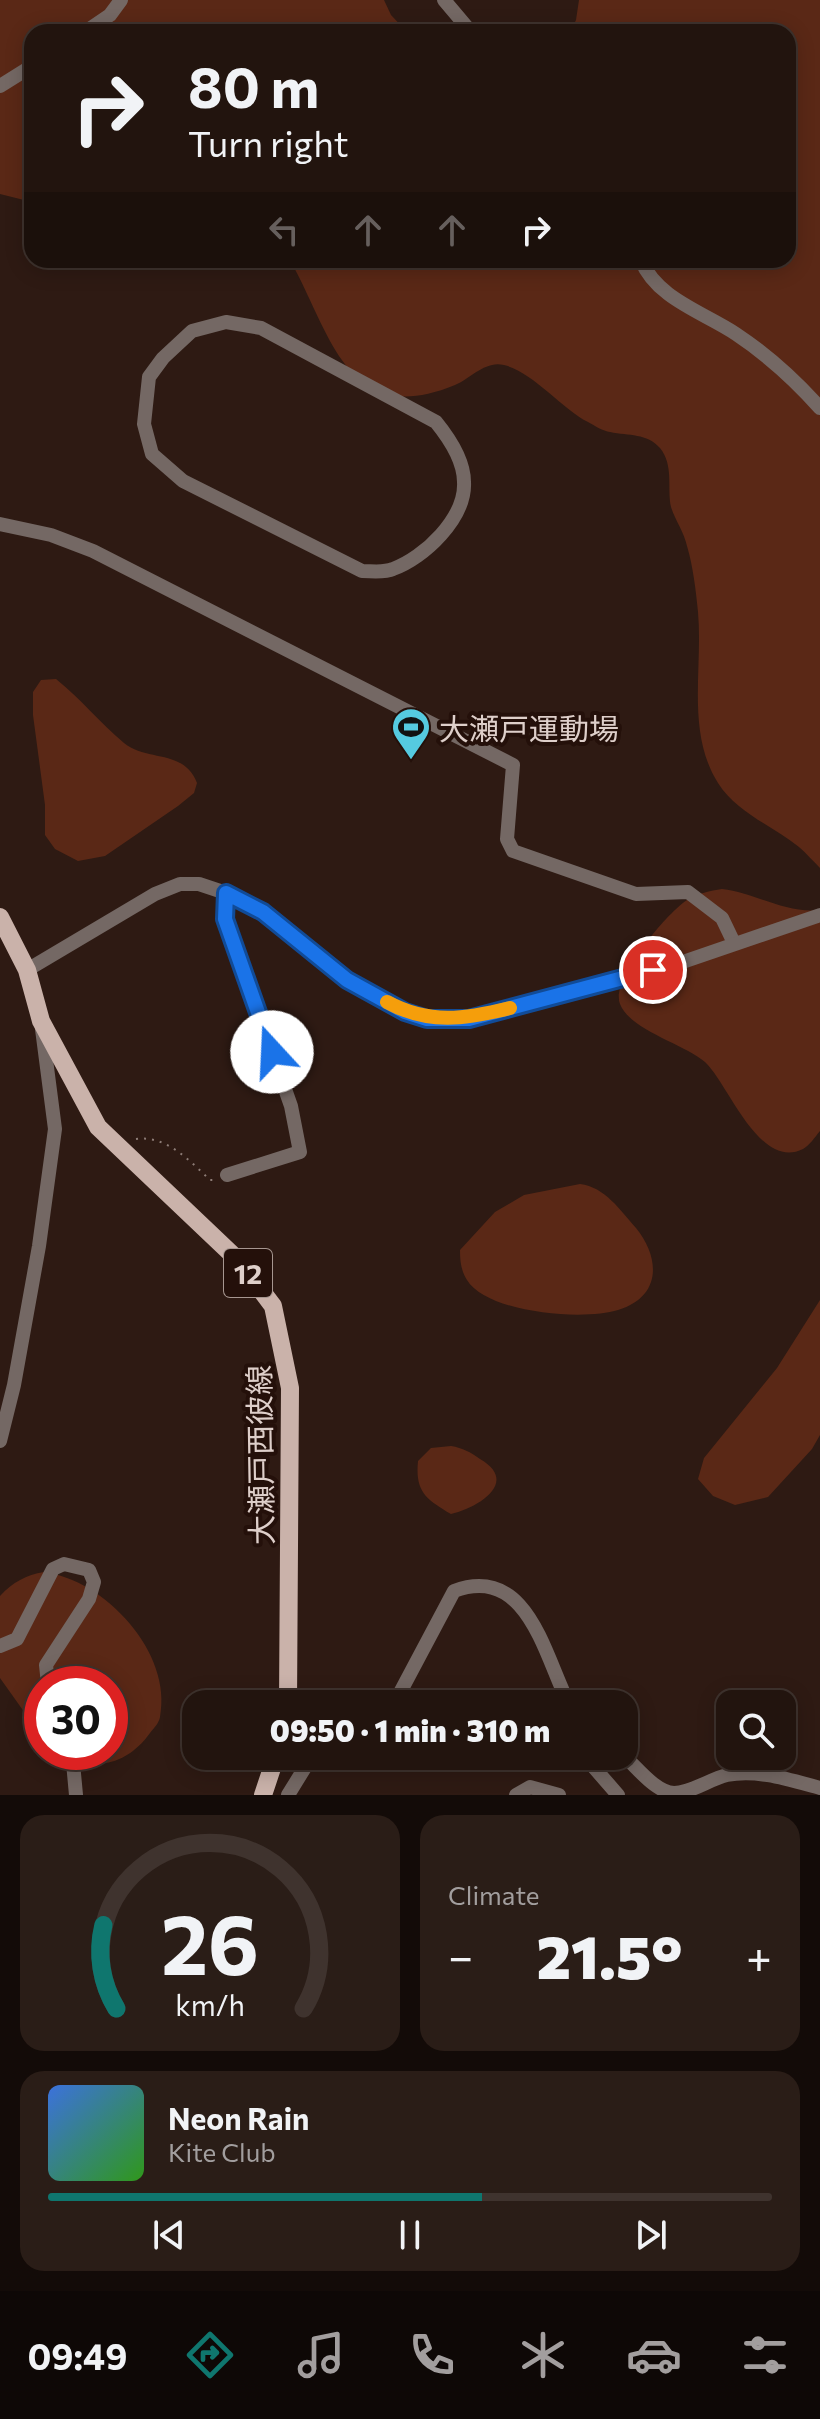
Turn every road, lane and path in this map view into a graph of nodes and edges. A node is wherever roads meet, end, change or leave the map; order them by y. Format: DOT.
graph roads {
  1 [pos="121,0"];
  2 [pos="444,0"];
  3 [pos="97,24"];
  4 [pos="464,24"];
  5 [pos="24,71"];
  6 [pos="0,86"];
  7 [pos="644,268"];
  8 [pos="820,408"];
  9 [pos="0,524"];
  10 [pos="419,556"];
  11 [pos="226,893"];
  12 [pos="820,915"];
  13 [pos="0,917"];
  14 [pos="734,943"];
  15 [pos="27,970"];
  16 [pos="41,1021"];
  17 [pos="121,1149"];
  18 [pos="227,1175"];
  19 [pos="0,1441"];
  20 [pos="0,1646"];
  21 [pos="46,1666"];
  22 [pos="288,1690"];
  23 [pos="401,1690"];
  24 [pos="563,1690"];
  25 [pos="638,1769"];
  26 [pos="74,1770"];
  27 [pos="271,1770"];
  28 [pos="303,1770"];
  29 [pos="596,1770"];
  30 [pos="820,1788"];
  31 [pos="76,1795"];
  32 [pos="263,1795"];
  33 [pos="288,1795"];
  34 [pos="516,1795"];
  35 [pos="559,1795"];
  36 [pos="618,1795"];
  1 -- 3 [label="street"];
  2 -- 4 [label="street"];
  5 -- 6 [label="street"];
  7 -- 8 [label="street"];
  9 -- 14 [label="street"];
  10 -- 10 [label="street"];
  11 -- 14 [label="street"];
  11 -- 15 [label="street"];
  11 -- 18 [label="street"];
  12 -- 14 [label="street"];
  13 -- 15 [label="main road, 大瀬戸西彼線 / 12"];
  15 -- 16 [label="main road, 大瀬戸西彼線 / 12"];
  16 -- 17 [label="main road, 大瀬戸西彼線 / 12"];
  16 -- 19 [label="street"];
  17 -- 18 [label="path"];
  17 -- 22 [label="main road, 大瀬戸西彼線 / 12"];
  20 -- 21 [label="street"];
  23 -- 24 [label="street"];
  25 -- 30 [label="street"];
  26 -- 31 [label="street"];
  27 -- 32 [label="main road"];
  28 -- 33 [label="street"];
  29 -- 36 [label="street"];
  34 -- 35 [label="street"];
}
